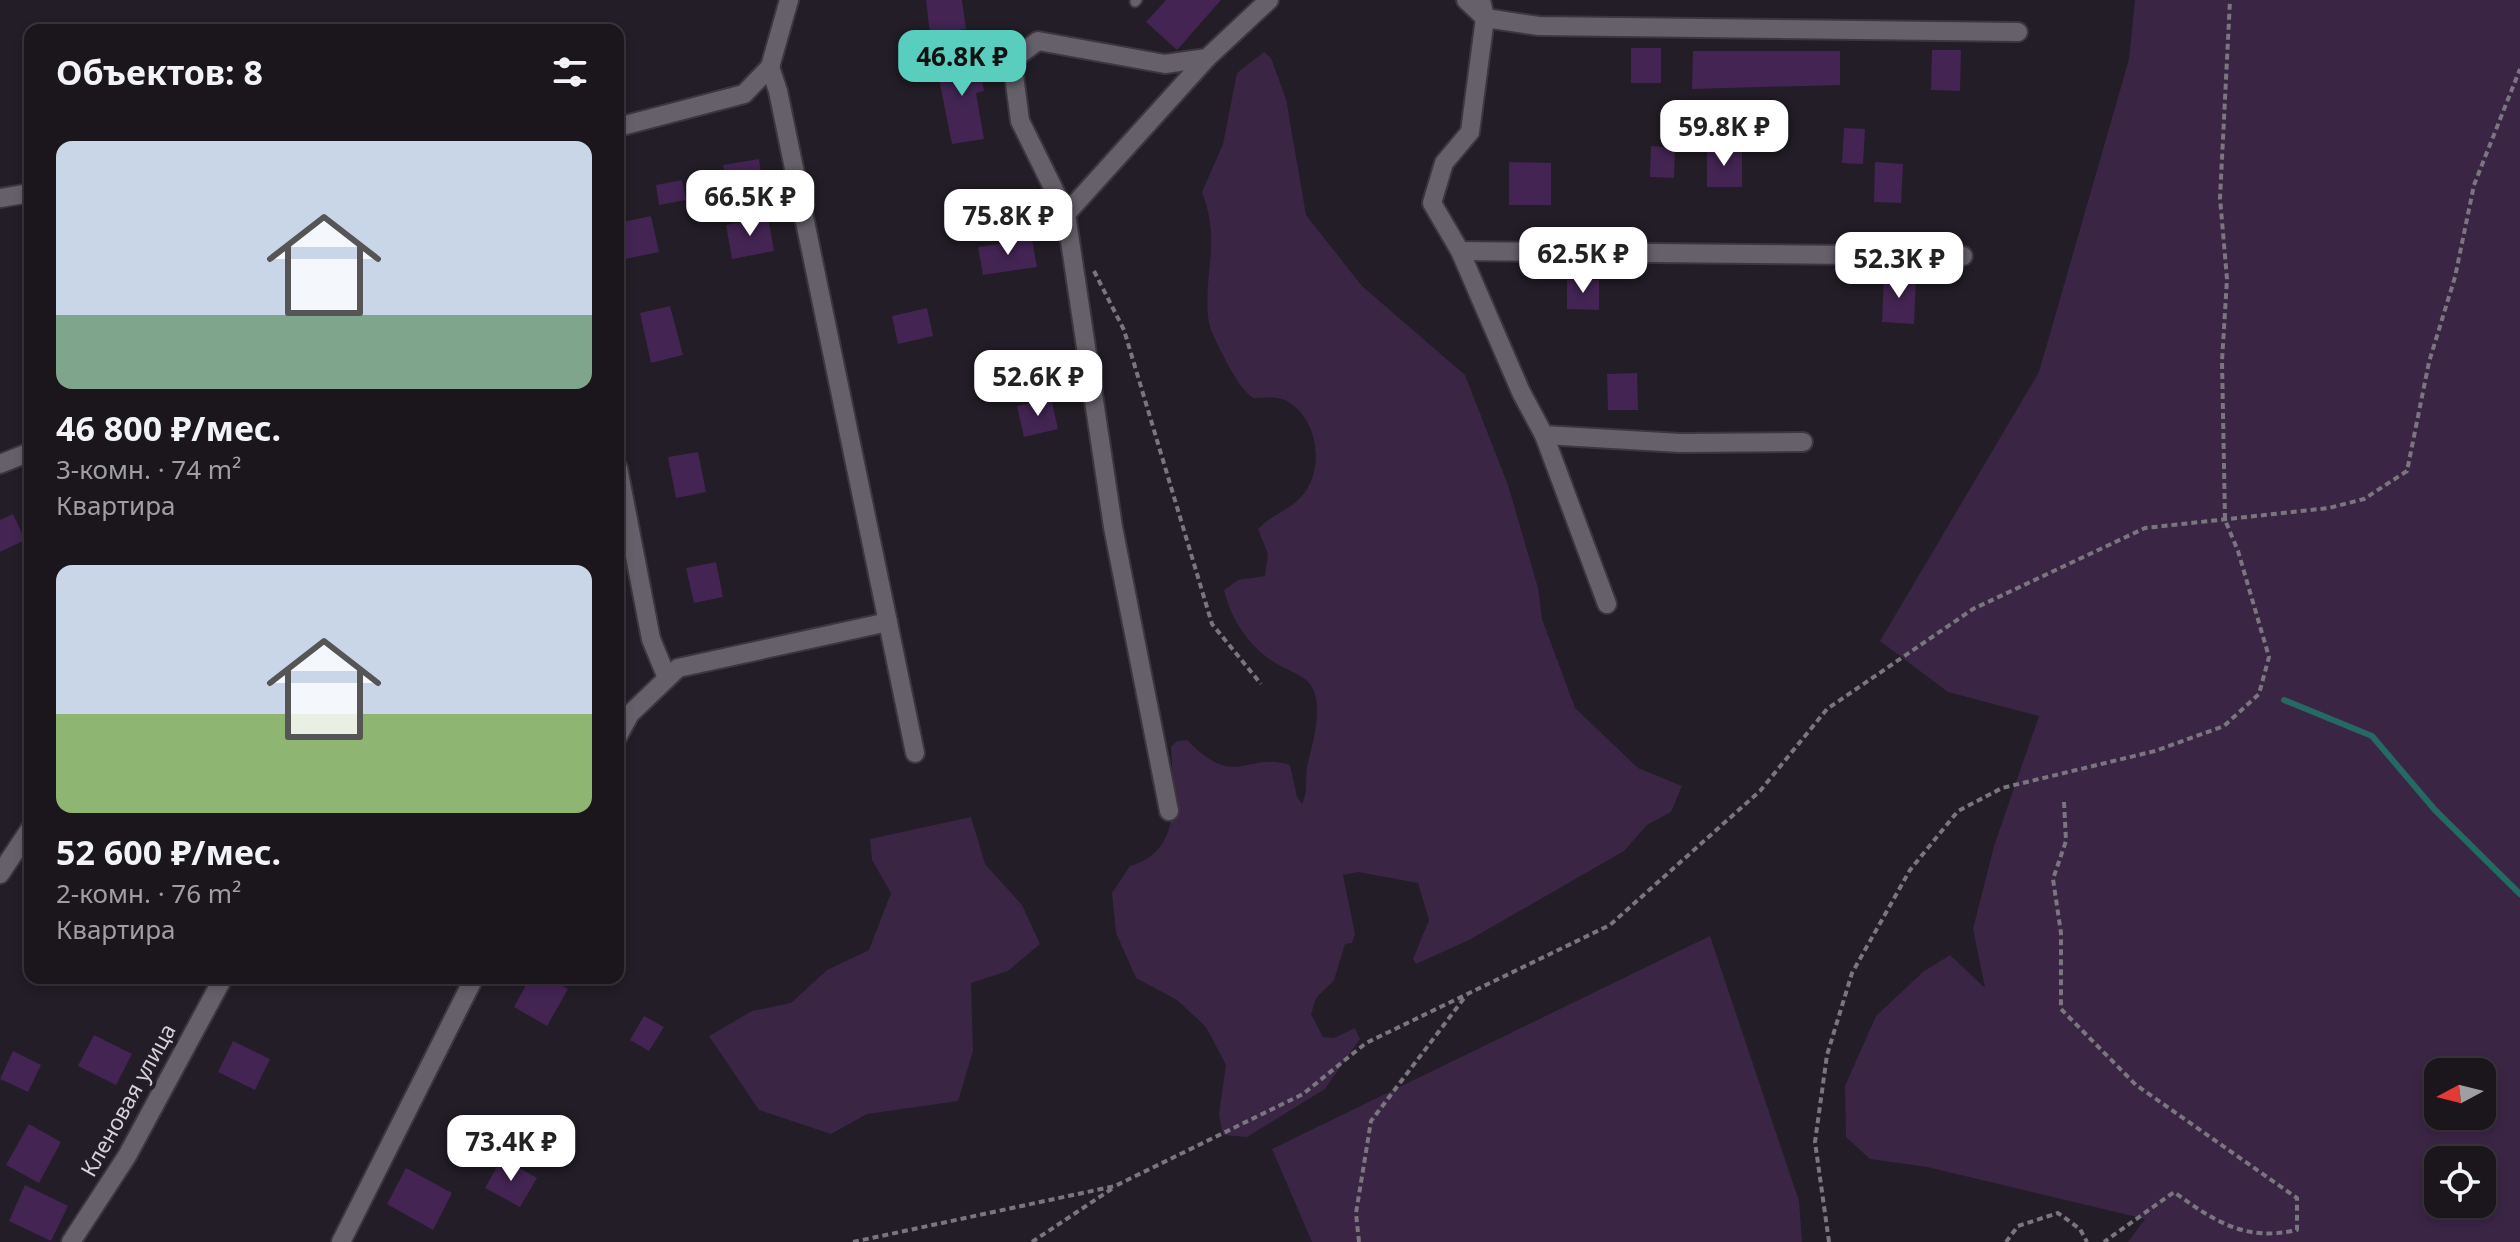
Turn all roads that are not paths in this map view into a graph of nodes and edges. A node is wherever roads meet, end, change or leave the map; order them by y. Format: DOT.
graph roads {
  1 [pos="789,0"];
  2 [pos="1269,0"];
  3 [pos="1466,0"];
  4 [pos="1483,9"];
  5 [pos="2018,32"];
  6 [pos="1207,58"];
  7 [pos="770,67"];
  8 [pos="624,125"];
  9 [pos="24,194"];
  10 [pos="0,198"];
  11 [pos="1066,214"];
  12 [pos="1460,251"];
  13 [pos="1963,256"];
  14 [pos="1544,435"];
  15 [pos="1803,442"];
  16 [pos="24,454"];
  17 [pos="0,464"];
  18 [pos="624,499"];
  19 [pos="1607,604"];
  20 [pos="888,622"];
  21 [pos="667,678"];
  22 [pos="624,725"];
  23 [pos="915,753"];
  24 [pos="1169,811"];
  25 [pos="24,838"];
  26 [pos="0,874"];
  27 [pos="220,984"];
  28 [pos="471,984"];
  29 [pos="71,1242"];
  30 [pos="341,1242"];
  1 -- 7 [label="street"];
  2 -- 6 [label="street"];
  3 -- 4 [label="street"];
  4 -- 5 [label="street"];
  4 -- 12 [label="street"];
  6 -- 11 [label="street"];
  6 -- 11 [label="street"];
  7 -- 8 [label="street"];
  7 -- 20 [label="street"];
  9 -- 10 [label="street"];
  11 -- 24 [label="street"];
  12 -- 13 [label="street"];
  12 -- 14 [label="street"];
  14 -- 15 [label="street"];
  14 -- 19 [label="street"];
  16 -- 17 [label="street"];
  18 -- 21 [label="street"];
  20 -- 21 [label="street"];
  20 -- 23 [label="street"];
  21 -- 22 [label="street"];
  25 -- 26 [label="street"];
  27 -- 29 [label="street, Кленовая улица"];
  28 -- 30 [label="street"];
}
